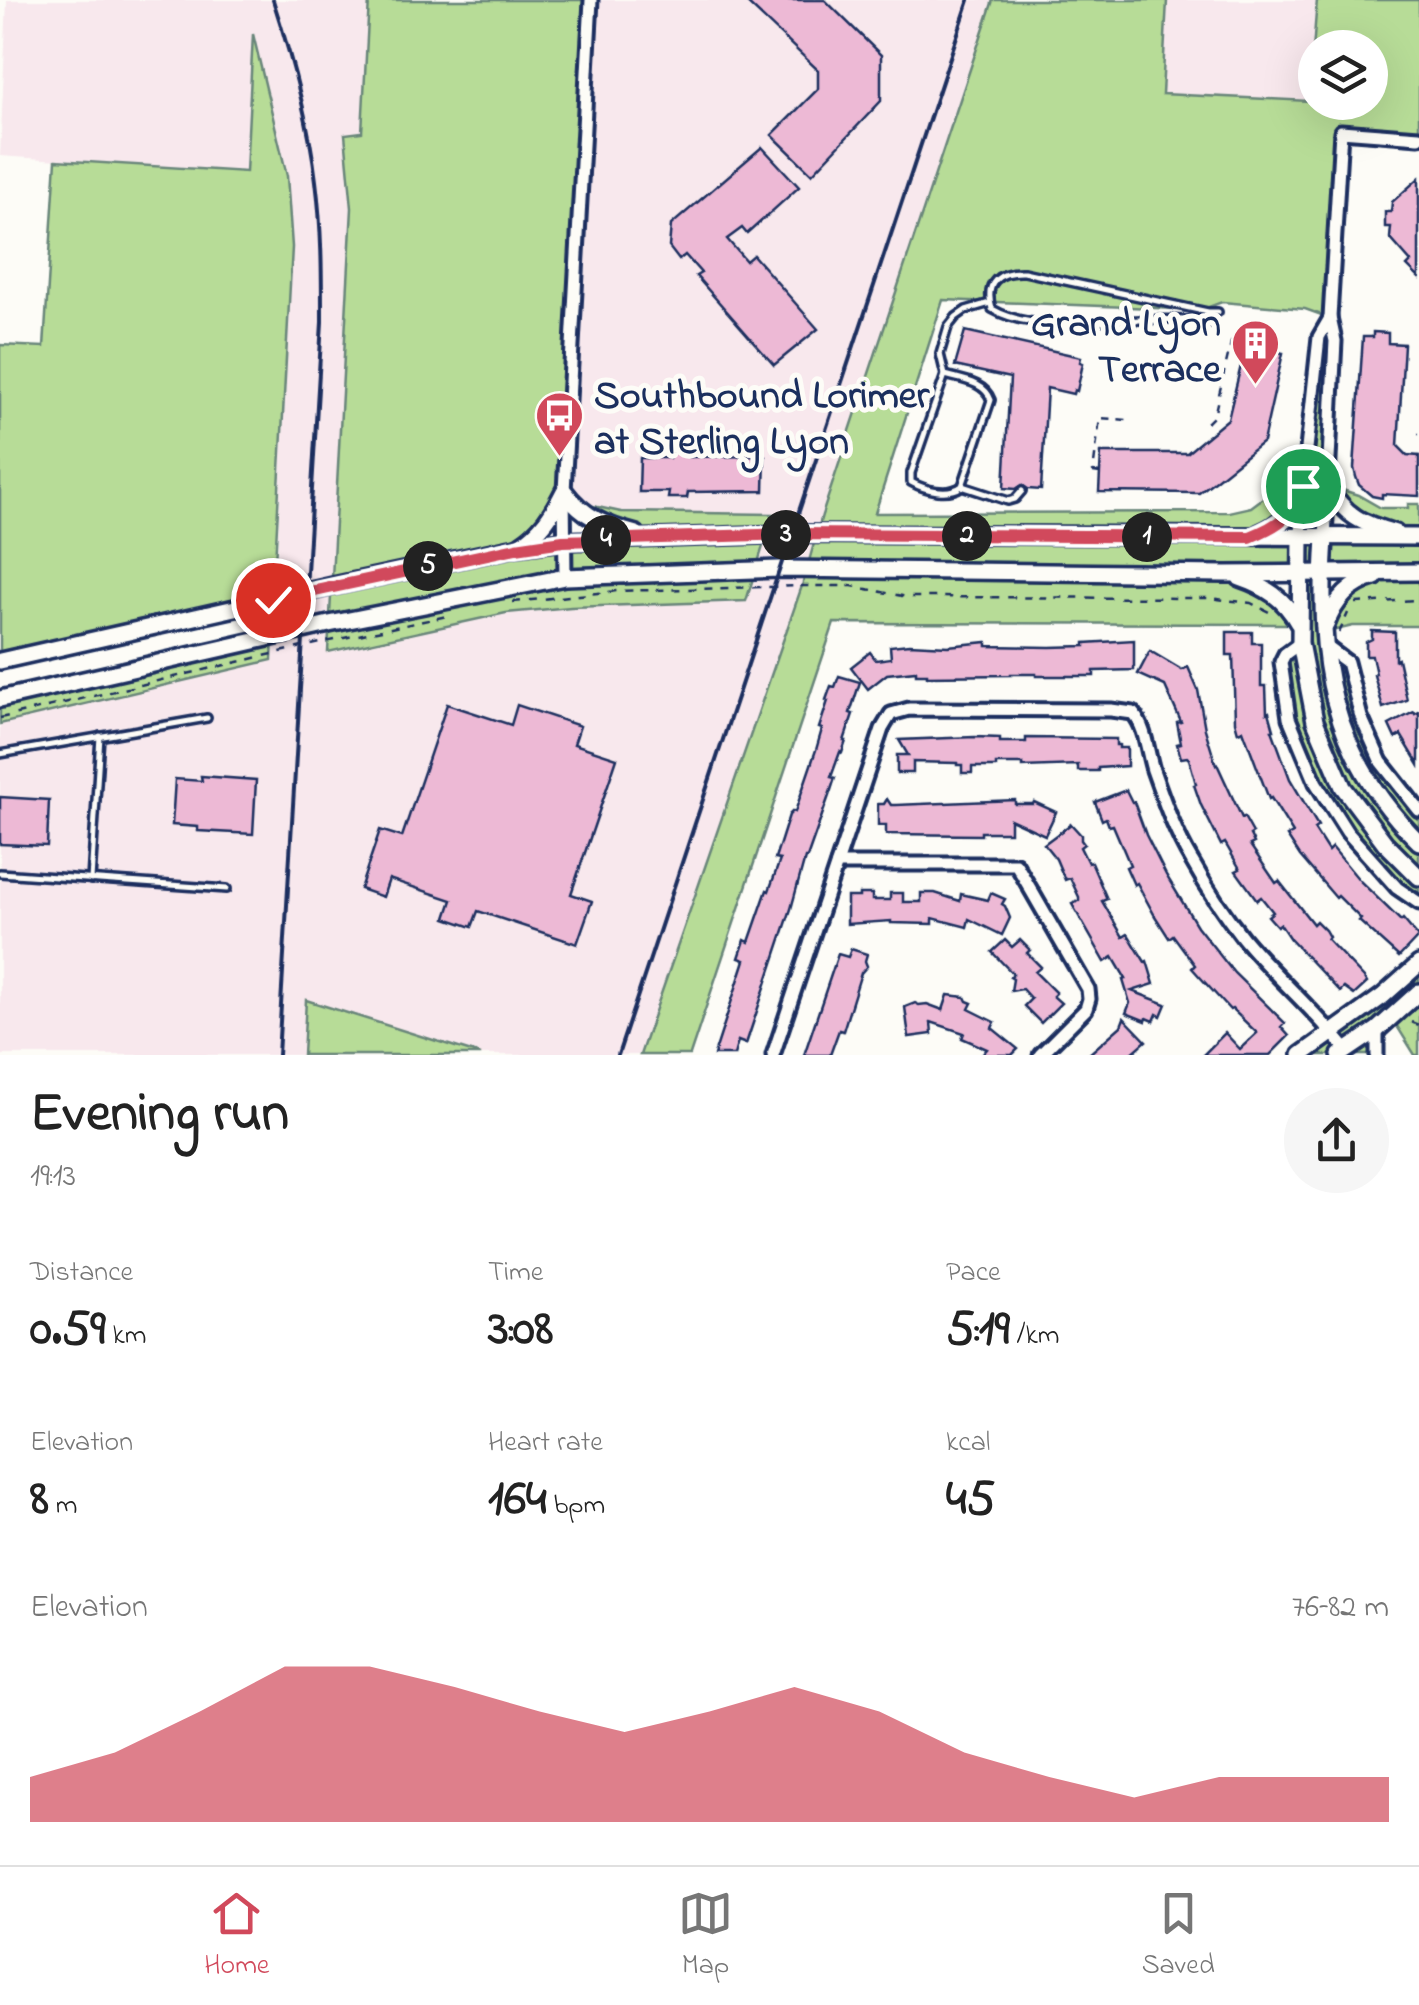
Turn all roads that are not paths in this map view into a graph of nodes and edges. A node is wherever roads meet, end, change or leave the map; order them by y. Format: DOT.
graph roads {
  1 [pos="591,0"];
  2 [pos="1419,137"];
  3 [pos="990,303"];
  4 [pos="1218,312"];
  5 [pos="1330,318"];
  6 [pos="1215,324"];
  7 [pos="945,375"];
  8 [pos="962,486"];
  9 [pos="1303,486"];
  10 [pos="1327,486"];
  11 [pos="1022,491"];
  12 [pos="564,492"];
  13 [pos="1250,537"];
  14 [pos="650,538"];
  15 [pos="1301,538"];
  16 [pos="1325,538"];
  17 [pos="1416,538"];
  18 [pos="563,541"];
  19 [pos="516,548"];
  20 [pos="1323,572"];
  21 [pos="1393,572"];
  22 [pos="1419,572"];
  23 [pos="1300,573"];
  24 [pos="1226,574"];
  25 [pos="565,578"];
  26 [pos="1291,623"];
  27 [pos="1300,643"];
  28 [pos="1328,644"];
  29 [pos="0,660"];
  30 [pos="0,700"];
  31 [pos="207,718"];
  32 [pos="100,736"];
  33 [pos="0,754"];
  34 [pos="1419,810"];
  35 [pos="1419,842"];
  36 [pos="836,864"];
  37 [pos="0,873"];
  38 [pos="1419,876"];
  39 [pos="91,880"];
  40 [pos="227,889"];
  41 [pos="1419,903"];
  42 [pos="1419,964"];
  43 [pos="1419,992"];
  44 [pos="1376,1030"];
  45 [pos="1332,1032"];
  46 [pos="1344,1053"];
  47 [pos="773,1055"];
  48 [pos="1040,1055"];
  49 [pos="1301,1055"];
  50 [pos="1377,1055"];
  1 -- 12 [label="street"];
  2 -- 5 [label="street"];
  3 -- 4 [label="lane"];
  3 -- 6 [label="lane"];
  3 -- 7 [label="lane"];
  5 -- 9 [label="street"];
  5 -- 10 [label="street"];
  7 -- 8 [label="lane"];
  7 -- 8 [label="lane"];
  8 -- 11 [label="lane"];
  9 -- 13 [label="main road"];
  9 -- 15 [label="street"];
  10 -- 16 [label="street"];
  10 -- 17 [label="main road"];
  12 -- 14 [label="main road"];
  12 -- 18 [label="street"];
  12 -- 19 [label="main road"];
  13 -- 14 [label="main road"];
  13 -- 15 [label="main road"];
  14 -- 18 [label="main road"];
  15 -- 16 [label="main road"];
  15 -- 23 [label="main road"];
  16 -- 17 [label="main road"];
  16 -- 20 [label="main road"];
  18 -- 19 [label="main road"];
  18 -- 25 [label="street"];
  19 -- 29 [label="main road"];
  20 -- 21 [label="main road"];
  20 -- 23 [label="main road"];
  20 -- 28 [label="main road"];
  21 -- 22 [label="main road"];
  21 -- 28 [label="main road"];
  23 -- 24 [label="main road"];
  23 -- 26 [label="main road"];
  24 -- 25 [label="main road"];
  24 -- 26 [label="main road"];
  25 -- 30 [label="main road"];
  26 -- 27 [label="main road"];
  27 -- 38 [label="main road"];
  27 -- 41 [label="street"];
  28 -- 34 [label="street"];
  28 -- 35 [label="main road"];
  31 -- 32 [label="lane"];
  32 -- 33 [label="lane"];
  32 -- 39 [label="lane"];
  36 -- 45 [label="street"];
  36 -- 47 [label="street"];
  36 -- 48 [label="street"];
  37 -- 39 [label="lane"];
  39 -- 40 [label="lane"];
  42 -- 45 [label="main road"];
  43 -- 44 [label="main road"];
  44 -- 46 [label="main road"];
  44 -- 50 [label="street"];
  45 -- 46 [label="street"];
  45 -- 49 [label="main road"];
}
